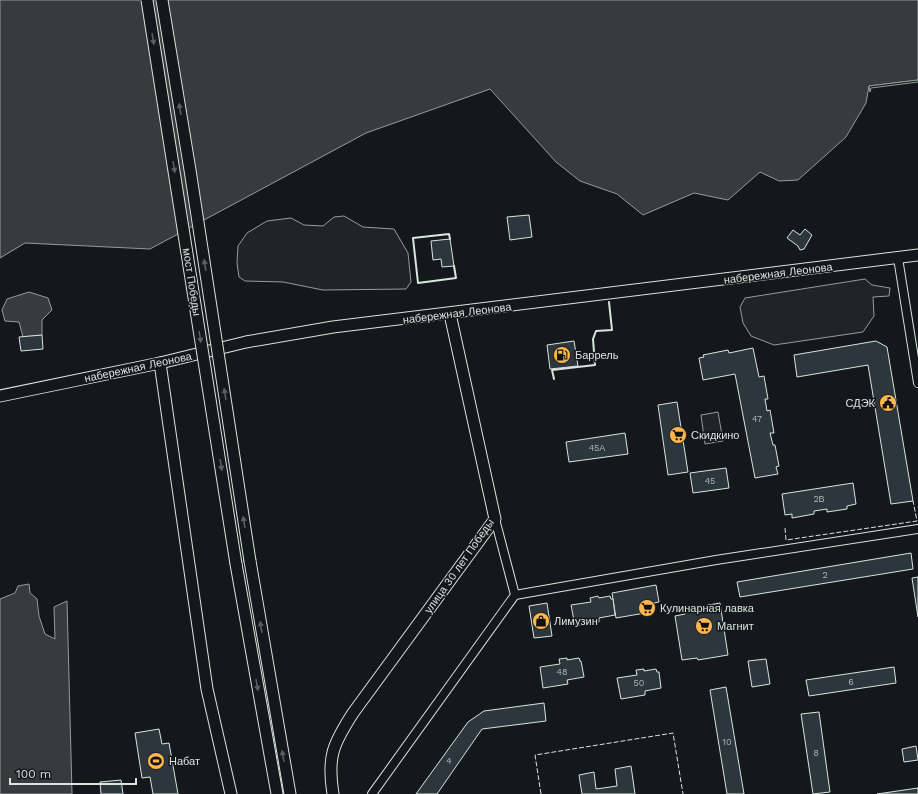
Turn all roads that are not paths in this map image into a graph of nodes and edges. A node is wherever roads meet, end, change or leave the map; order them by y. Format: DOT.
graph roads {
  1 [pos="147,0"];
  2 [pos="162,0"];
  3 [pos="918,255"];
  4 [pos="898,258"];
  5 [pos="450,314"];
  6 [pos="160,363"];
  7 [pos="918,382"];
  8 [pos="0,396"];
  9 [pos="495,519"];
  10 [pos="918,529"];
  11 [pos="514,595"];
  12 [pos="231,794"];
  13 [pos="277,794"];
  14 [pos="290,794"];
  15 [pos="333,794"];
  16 [pos="372,794"];
  1 -- 13 [label="main road, мост Победы, one-way, bridge"];
  14 -- 2 [label="main road, one-way, bridge"];
  3 -- 4 [label="main road, набережная Леонова"];
  4 -- 5 [label="main road, набережная Леонова"];
  4 -- 7 [label="street"];
  5 -- 6 [label="main road, набережная Леонова"];
  5 -- 9 [label="main road, улица 30 лет Победы"];
  6 -- 8 [label="main road, набережная Леонова"];
  6 -- 12 [label="main road"];
  9 -- 11 [label="street"];
  9 -- 15 [label="main road, улица 30 лет Победы"];
  10 -- 11 [label="street"];
  11 -- 16 [label="street"];
}
